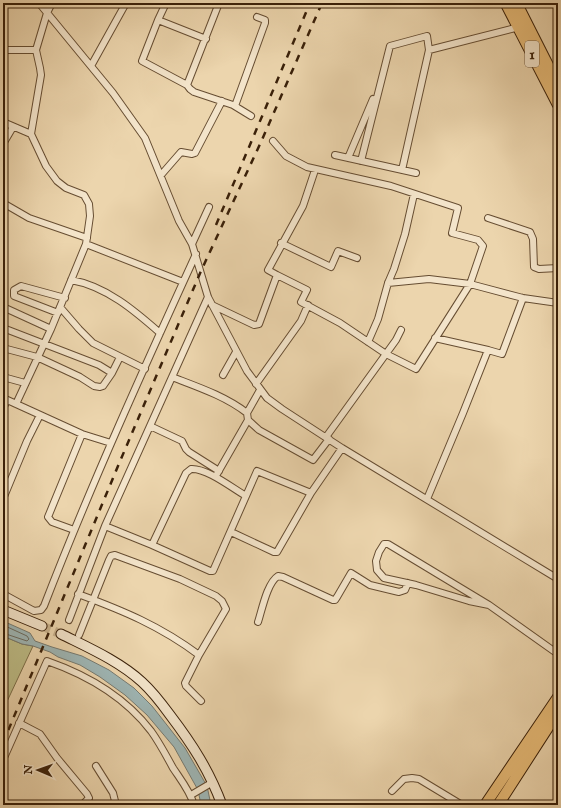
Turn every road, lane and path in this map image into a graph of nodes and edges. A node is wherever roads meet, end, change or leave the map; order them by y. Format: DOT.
graph roads {
  1 [pos="39,3"];
  2 [pos="52,3"];
  3 [pos="126,3"];
  4 [pos="166,3"];
  5 [pos="219,3"];
  6 [pos="506,3"];
  7 [pos="516,3"];
  8 [pos="47,13"];
  9 [pos="257,17"];
  10 [pos="158,20"];
  11 [pos="519,27"];
  12 [pos="206,39"];
  13 [pos="3,50"];
  14 [pos="36,50"];
  15 [pos="429,50"];
  16 [pos="92,66"];
  17 [pos="554,67"];
  18 [pos="381,81"];
  19 [pos="187,85"];
  20 [pos="558,86"];
  21 [pos="222,101"];
  22 [pos="558,104"];
  23 [pos="236,106"];
  24 [pos="251,116"];
  25 [pos="3,122"];
  26 [pos="14,127"];
  27 [pos="31,134"];
  28 [pos="273,141"];
  29 [pos="3,144"];
  30 [pos="335,155"];
  31 [pos="348,158"];
  32 [pos="361,161"];
  33 [pos="315,170"];
  34 [pos="402,170"];
  35 [pos="416,173"];
  36 [pos="161,175"];
  37 [pos="414,194"];
  38 [pos="3,203"];
  39 [pos="209,207"];
  40 [pos="488,218"];
  41 [pos="87,241"];
  42 [pos="282,243"];
  43 [pos="192,244"];
  44 [pos="196,254"];
  45 [pos="357,258"];
  46 [pos="558,268"];
  47 [pos="277,275"];
  48 [pos="71,280"];
  49 [pos="183,282"];
  50 [pos="388,283"];
  51 [pos="470,284"];
  52 [pos="208,297"];
  53 [pos="65,298"];
  54 [pos="523,298"];
  55 [pos="558,303"];
  56 [pos="212,304"];
  57 [pos="308,305"];
  58 [pos="3,307"];
  59 [pos="59,310"];
  60 [pos="3,328"];
  61 [pos="51,329"];
  62 [pos="401,330"];
  63 [pos="160,333"];
  64 [pos="435,338"];
  65 [pos="368,342"];
  66 [pos="44,345"];
  67 [pos="3,348"];
  68 [pos="488,350"];
  69 [pos="236,352"];
  70 [pos="386,354"];
  71 [pos="37,357"];
  72 [pos="120,357"];
  73 [pos="145,369"];
  74 [pos="112,373"];
  75 [pos="224,375"];
  76 [pos="3,376"];
  77 [pos="172,377"];
  78 [pos="25,383"];
  79 [pos="256,384"];
  80 [pos="260,390"];
  81 [pos="5,399"];
  82 [pos="16,404"];
  83 [pos="3,409"];
  84 [pos="40,415"];
  85 [pos="247,416"];
  86 [pos="150,426"];
  87 [pos="82,434"];
  88 [pos="327,438"];
  89 [pos="111,443"];
  90 [pos="342,448"];
  91 [pos="219,471"];
  92 [pos="216,477"];
  93 [pos="311,493"];
  94 [pos="246,496"];
  95 [pos="3,499"];
  96 [pos="426,499"];
  97 [pos="105,526"];
  98 [pos="74,530"];
  99 [pos="231,532"];
  100 [pos="152,545"];
  101 [pos="558,579"];
  102 [pos="408,583"];
  103 [pos="3,594"];
  104 [pos="78,594"];
  105 [pos="93,600"];
  106 [pos="489,605"];
  107 [pos="3,610"];
  108 [pos="69,620"];
  109 [pos="258,622"];
  110 [pos="42,626"];
  111 [pos="61,634"];
  112 [pos="79,635"];
  113 [pos="558,654"];
  114 [pos="200,656"];
  115 [pos="558,697"];
  116 [pos="202,701"];
  117 [pos="553,715"];
  118 [pos="19,723"];
  119 [pos="3,760"];
  120 [pos="96,766"];
  121 [pos="510,778"];
  122 [pos="213,782"];
  123 [pos="392,791"];
  124 [pos="191,795"];
  125 [pos="83,805"];
  126 [pos="116,805"];
  127 [pos="194,805"];
  128 [pos="222,805"];
  129 [pos="462,805"];
  130 [pos="485,805"];
  131 [pos="498,805"];
  1 -- 8 [label="street"];
  2 -- 8 [label="street"];
  3 -- 16 [label="street"];
  4 -- 10 [label="street"];
  5 -- 12 [label="street"];
  6 -- 11 [label="highway, 1"];
  7 -- 17 [label="highway, 1"];
  8 -- 14 [label="street"];
  8 -- 16 [label="street"];
  9 -- 23 [label="street"];
  10 -- 12 [label="street"];
  10 -- 19 [label="street"];
  11 -- 15 [label="street"];
  11 -- 22 [label="highway, 1"];
  12 -- 19 [label="street"];
  13 -- 14 [label="street"];
  14 -- 27 [label="street"];
  15 -- 18 [label="street"];
  15 -- 34 [label="street"];
  16 -- 36 [label="street"];
  17 -- 20 [label="highway, 1"];
  18 -- 31 [label="street"];
  18 -- 32 [label="street"];
  19 -- 21 [label="street"];
  21 -- 23 [label="street"];
  21 -- 36 [label="street"];
  23 -- 24 [label="street"];
  25 -- 26 [label="street"];
  26 -- 27 [label="street"];
  26 -- 29 [label="street"];
  27 -- 41 [label="street"];
  28 -- 33 [label="street"];
  30 -- 31 [label="street"];
  31 -- 32 [label="street"];
  32 -- 34 [label="street"];
  33 -- 37 [label="street"];
  33 -- 42 [label="street"];
  34 -- 35 [label="street"];
  36 -- 43 [label="street"];
  37 -- 50 [label="street"];
  37 -- 51 [label="street"];
  38 -- 41 [label="street"];
  39 -- 43 [label="street"];
  40 -- 46 [label="street"];
  41 -- 48 [label="street"];
  41 -- 49 [label="street"];
  42 -- 45 [label="street"];
  42 -- 47 [label="street"];
  43 -- 44 [label="street"];
  44 -- 49 [label="street"];
  44 -- 52 [label="street"];
  47 -- 56 [label="street"];
  47 -- 57 [label="street"];
  48 -- 53 [label="street"];
  48 -- 63 [label="street"];
  49 -- 63 [label="street"];
  50 -- 51 [label="street"];
  50 -- 65 [label="street"];
  51 -- 54 [label="street"];
  51 -- 64 [label="street"];
  52 -- 56 [label="street"];
  52 -- 77 [label="street"];
  53 -- 59 [label="street"];
  53 -- 59 [label="street"];
  54 -- 55 [label="street"];
  54 -- 68 [label="street"];
  56 -- 69 [label="street"];
  57 -- 65 [label="street"];
  57 -- 79 [label="street"];
  58 -- 61 [label="street"];
  59 -- 61 [label="street"];
  59 -- 72 [label="street"];
  60 -- 66 [label="street"];
  61 -- 66 [label="street"];
  62 -- 70 [label="street"];
  63 -- 73 [label="street"];
  64 -- 68 [label="street"];
  64 -- 70 [label="street"];
  65 -- 70 [label="street"];
  66 -- 71 [label="street"];
  66 -- 74 [label="street"];
  67 -- 71 [label="street"];
  68 -- 96 [label="street"];
  69 -- 75 [label="street"];
  69 -- 79 [label="street"];
  70 -- 88 [label="street"];
  71 -- 74 [label="street"];
  71 -- 78 [label="street"];
  72 -- 73 [label="street"];
  72 -- 74 [label="street"];
  73 -- 89 [label="street"];
  76 -- 78 [label="street"];
  77 -- 85 [label="street"];
  77 -- 86 [label="street"];
  78 -- 82 [label="street"];
  79 -- 80 [label="street"];
  80 -- 85 [label="street"];
  80 -- 88 [label="street"];
  81 -- 82 [label="street"];
  81 -- 83 [label="street"];
  82 -- 84 [label="street"];
  84 -- 87 [label="street"];
  84 -- 95 [label="street"];
  85 -- 88 [label="street"];
  85 -- 91 [label="street"];
  86 -- 91 [label="street"];
  86 -- 97 [label="street"];
  87 -- 89 [label="street"];
  87 -- 98 [label="street"];
  88 -- 90 [label="street"];
  89 -- 98 [label="street"];
  90 -- 93 [label="street"];
  90 -- 96 [label="street"];
  91 -- 92 [label="street"];
  92 -- 94 [label="street"];
  92 -- 100 [label="street"];
  93 -- 94 [label="street"];
  93 -- 99 [label="street"];
  94 -- 99 [label="street"];
  96 -- 101 [label="street"];
  97 -- 100 [label="street"];
  97 -- 104 [label="street"];
  98 -- 103 [label="street"];
  99 -- 100 [label="street"];
  102 -- 106 [label="street"];
  102 -- 106 [label="street"];
  102 -- 109 [label="street"];
  104 -- 105 [label="street"];
  104 -- 108 [label="street"];
  105 -- 112 [label="street"];
  105 -- 114 [label="street"];
  105 -- 114 [label="street"];
  106 -- 113 [label="street"];
  107 -- 110 [label="street"];
  111 -- 122 [label="street"];
  114 -- 116 [label="street"];
  115 -- 117 [label="main road"];
  117 -- 121 [label="main road"];
  118 -- 119 [label="street"];
  118 -- 124 [label="street"];
  118 -- 125 [label="street"];
  120 -- 126 [label="street"];
  121 -- 130 [label="main road"];
  121 -- 131 [label="main road"];
  122 -- 124 [label="street"];
  122 -- 128 [label="street"];
  123 -- 129 [label="street"];
  124 -- 127 [label="street"];
}
